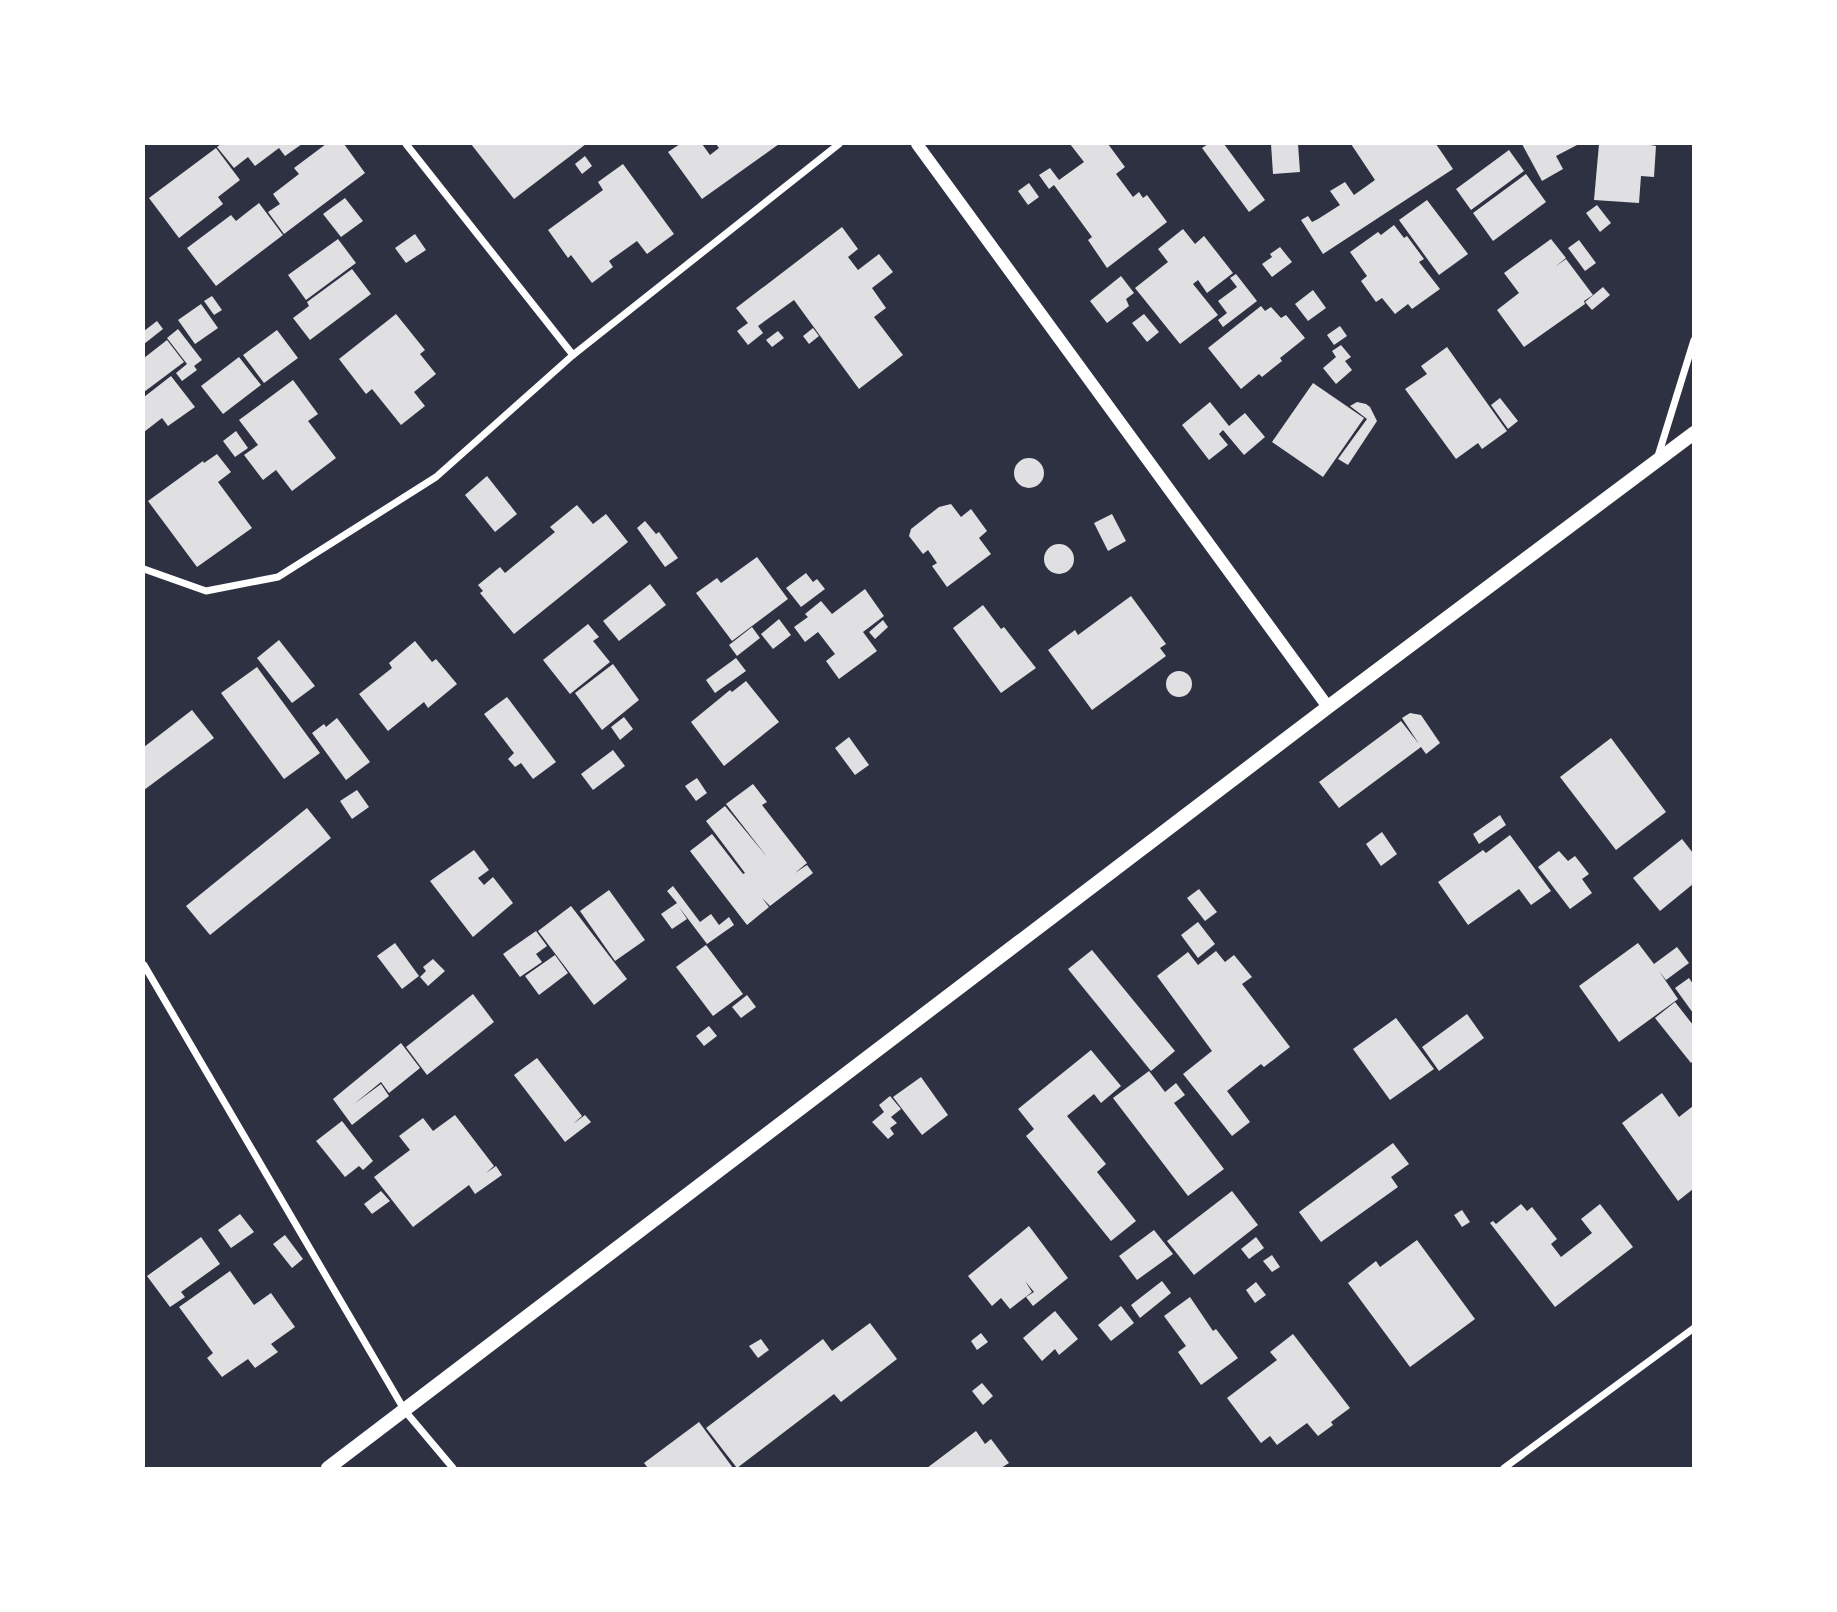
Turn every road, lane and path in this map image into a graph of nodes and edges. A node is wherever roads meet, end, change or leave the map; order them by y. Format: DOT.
graph roads {
  1 [pos="406,144"];
  2 [pos="839,144"];
  3 [pos="917,144"];
  4 [pos="1693,340"];
  5 [pos="573,355"];
  6 [pos="1693,433"];
  7 [pos="1656,463"];
  8 [pos="144,569"];
  9 [pos="1328,707"];
  10 [pos="144,965"];
  11 [pos="1693,1328"];
  12 [pos="405,1411"];
  13 [pos="328,1468"];
  14 [pos="453,1468"];
  15 [pos="1504,1468"];
  1 -- 5 [label="street"];
  2 -- 5 [label="street"];
  3 -- 9 [label="street"];
  4 -- 7 [label="street"];
  5 -- 8 [label="street"];
  6 -- 7 [label="main road"];
  7 -- 9 [label="main road"];
  9 -- 12 [label="main road"];
  10 -- 12 [label="street"];
  11 -- 15 [label="street"];
  12 -- 13 [label="main road"];
  12 -- 14 [label="street"];
}
